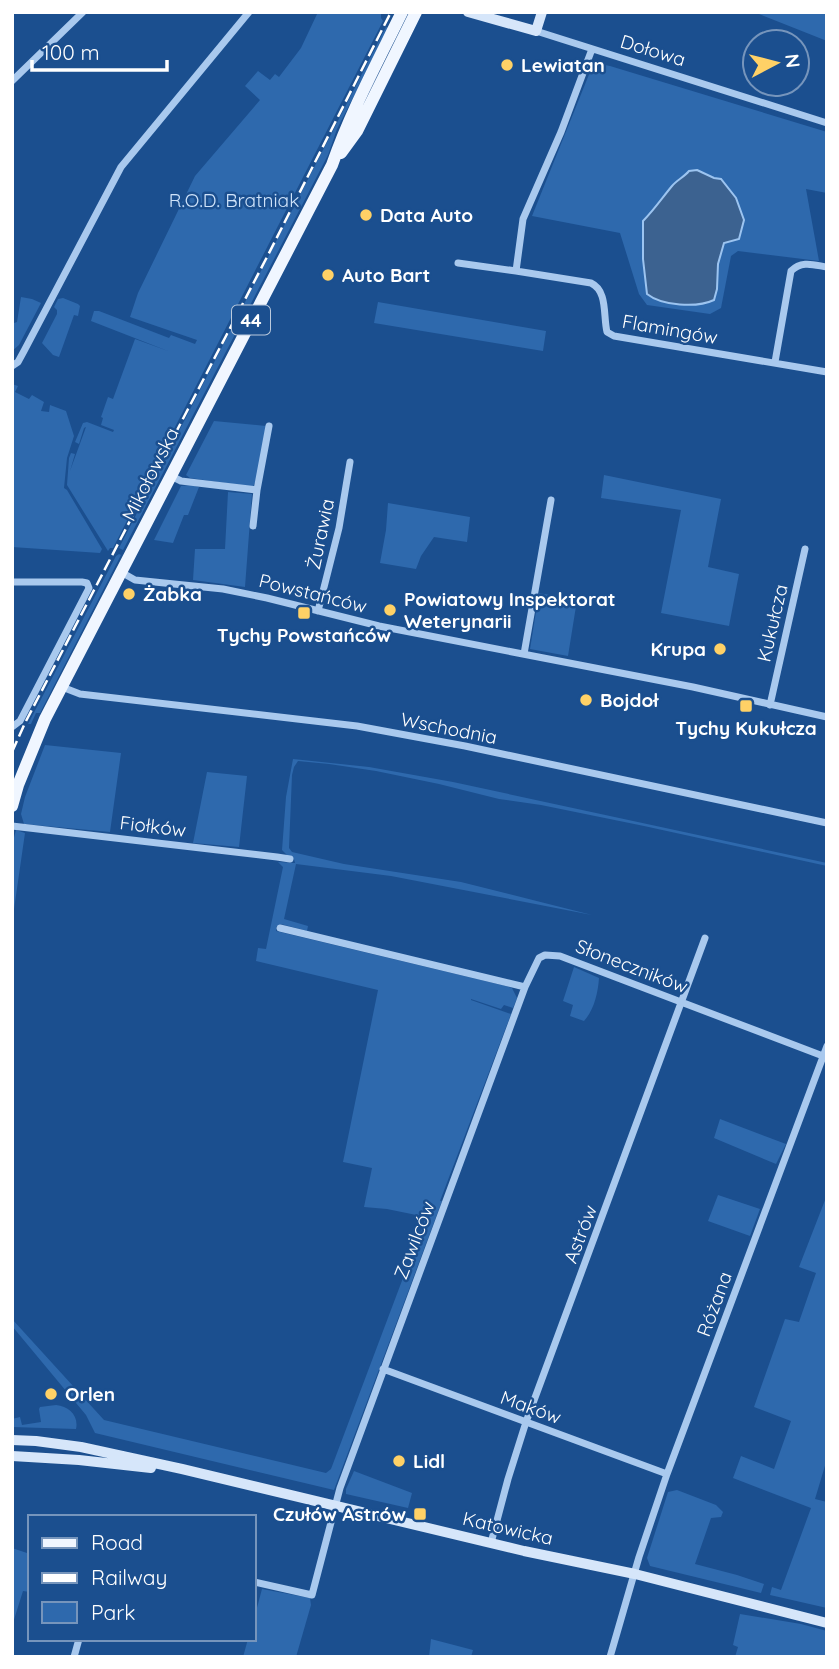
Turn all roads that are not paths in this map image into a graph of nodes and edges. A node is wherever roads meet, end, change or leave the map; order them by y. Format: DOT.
graph roads {
  1 [pos="83,12"];
  2 [pos="248,12"];
  3 [pos="402,12"];
  4 [pos="416,12"];
  5 [pos="542,12"];
  6 [pos="470,13"];
  7 [pos="536,31"];
  8 [pos="593,49"];
  9 [pos="12,81"];
  10 [pos="827,123"];
  11 [pos="332,165"];
  12 [pos="458,263"];
  13 [pos="827,267"];
  14 [pos="516,271"];
  15 [pos="775,362"];
  16 [pos="12,366"];
  17 [pos="827,372"];
  18 [pos="269,426"];
  19 [pos="350,462"];
  20 [pos="171,476"];
  21 [pos="257,490"];
  22 [pos="551,500"];
  23 [pos="253,526"];
  24 [pos="805,549"];
  25 [pos="121,572"];
  26 [pos="12,582"];
  27 [pos="318,611"];
  28 [pos="524,654"];
  29 [pos="62,687"];
  30 [pos="770,705"];
  31 [pos="827,718"];
  32 [pos="12,727"];
  33 [pos="12,806"];
  34 [pos="827,823"];
  35 [pos="12,826"];
  36 [pos="290,859"];
  37 [pos="280,928"];
  38 [pos="705,938"];
  39 [pos="525,987"];
  40 [pos="682,1002"];
  41 [pos="827,1046"];
  42 [pos="823,1056"];
  43 [pos="383,1369"];
  44 [pos="526,1422"];
  45 [pos="12,1440"];
  46 [pos="12,1457"];
  47 [pos="182,1469"];
  48 [pos="667,1474"];
  49 [pos="335,1505"];
  50 [pos="491,1543"];
  51 [pos="635,1574"];
  52 [pos="256,1581"];
  53 [pos="827,1623"];
  54 [pos="610,1657"];
  1 -- 9 [label="street"];
  2 -- 16 [label="street"];
  3 -- 11 [label="main road, Mikołowska / 44"];
  4 -- 11 [label="main road, Mikołowska / 44"];
  5 -- 7 [label="main road"];
  6 -- 7 [label="main road, Dołowa"];
  7 -- 8 [label="street, Dołowa"];
  8 -- 10 [label="street, Dołowa"];
  8 -- 14 [label="street"];
  11 -- 20 [label="main road, Mikołowska / 44"];
  12 -- 14 [label="street, Flamingów"];
  13 -- 15 [label="street"];
  14 -- 15 [label="street, Flamingów"];
  15 -- 17 [label="street, Flamingów"];
  18 -- 21 [label="street"];
  19 -- 27 [label="street, Żurawia"];
  20 -- 21 [label="street"];
  20 -- 25 [label="main road, Mikołowska / 44"];
  21 -- 23 [label="street"];
  22 -- 28 [label="street"];
  24 -- 30 [label="street, Kukułcza"];
  25 -- 27 [label="street, Powstańców"];
  25 -- 29 [label="main road, Mikołowska / 44"];
  26 -- 32 [label="street"];
  27 -- 28 [label="street, Powstańców"];
  28 -- 30 [label="street, Powstańców"];
  29 -- 33 [label="main road, Mikołowska / 44"];
  29 -- 34 [label="street, Wschodnia"];
  30 -- 31 [label="street, Powstańców"];
  35 -- 36 [label="street, Fiołków"];
  37 -- 39 [label="street"];
  38 -- 40 [label="street, Astrów"];
  39 -- 40 [label="street, Słoneczników"];
  39 -- 43 [label="street, Zawilców"];
  40 -- 42 [label="street, Słoneczników"];
  40 -- 44 [label="street, Astrów"];
  41 -- 42 [label="street, Różana"];
  42 -- 48 [label="street, Różana"];
  43 -- 44 [label="street, Maków"];
  43 -- 49 [label="street, Zawilców"];
  44 -- 48 [label="street, Maków"];
  44 -- 50 [label="street, Astrów"];
  45 -- 47 [label="main road, Katowicka"];
  46 -- 47 [label="main road, Katowicka"];
  47 -- 49 [label="main road, Katowicka"];
  48 -- 51 [label="street, Różana"];
  49 -- 50 [label="main road, Katowicka"];
  49 -- 52 [label="street, Zawilców"];
  50 -- 51 [label="main road, Katowicka"];
  51 -- 53 [label="main road, Katowicka"];
  51 -- 54 [label="street, Różana"];
}
